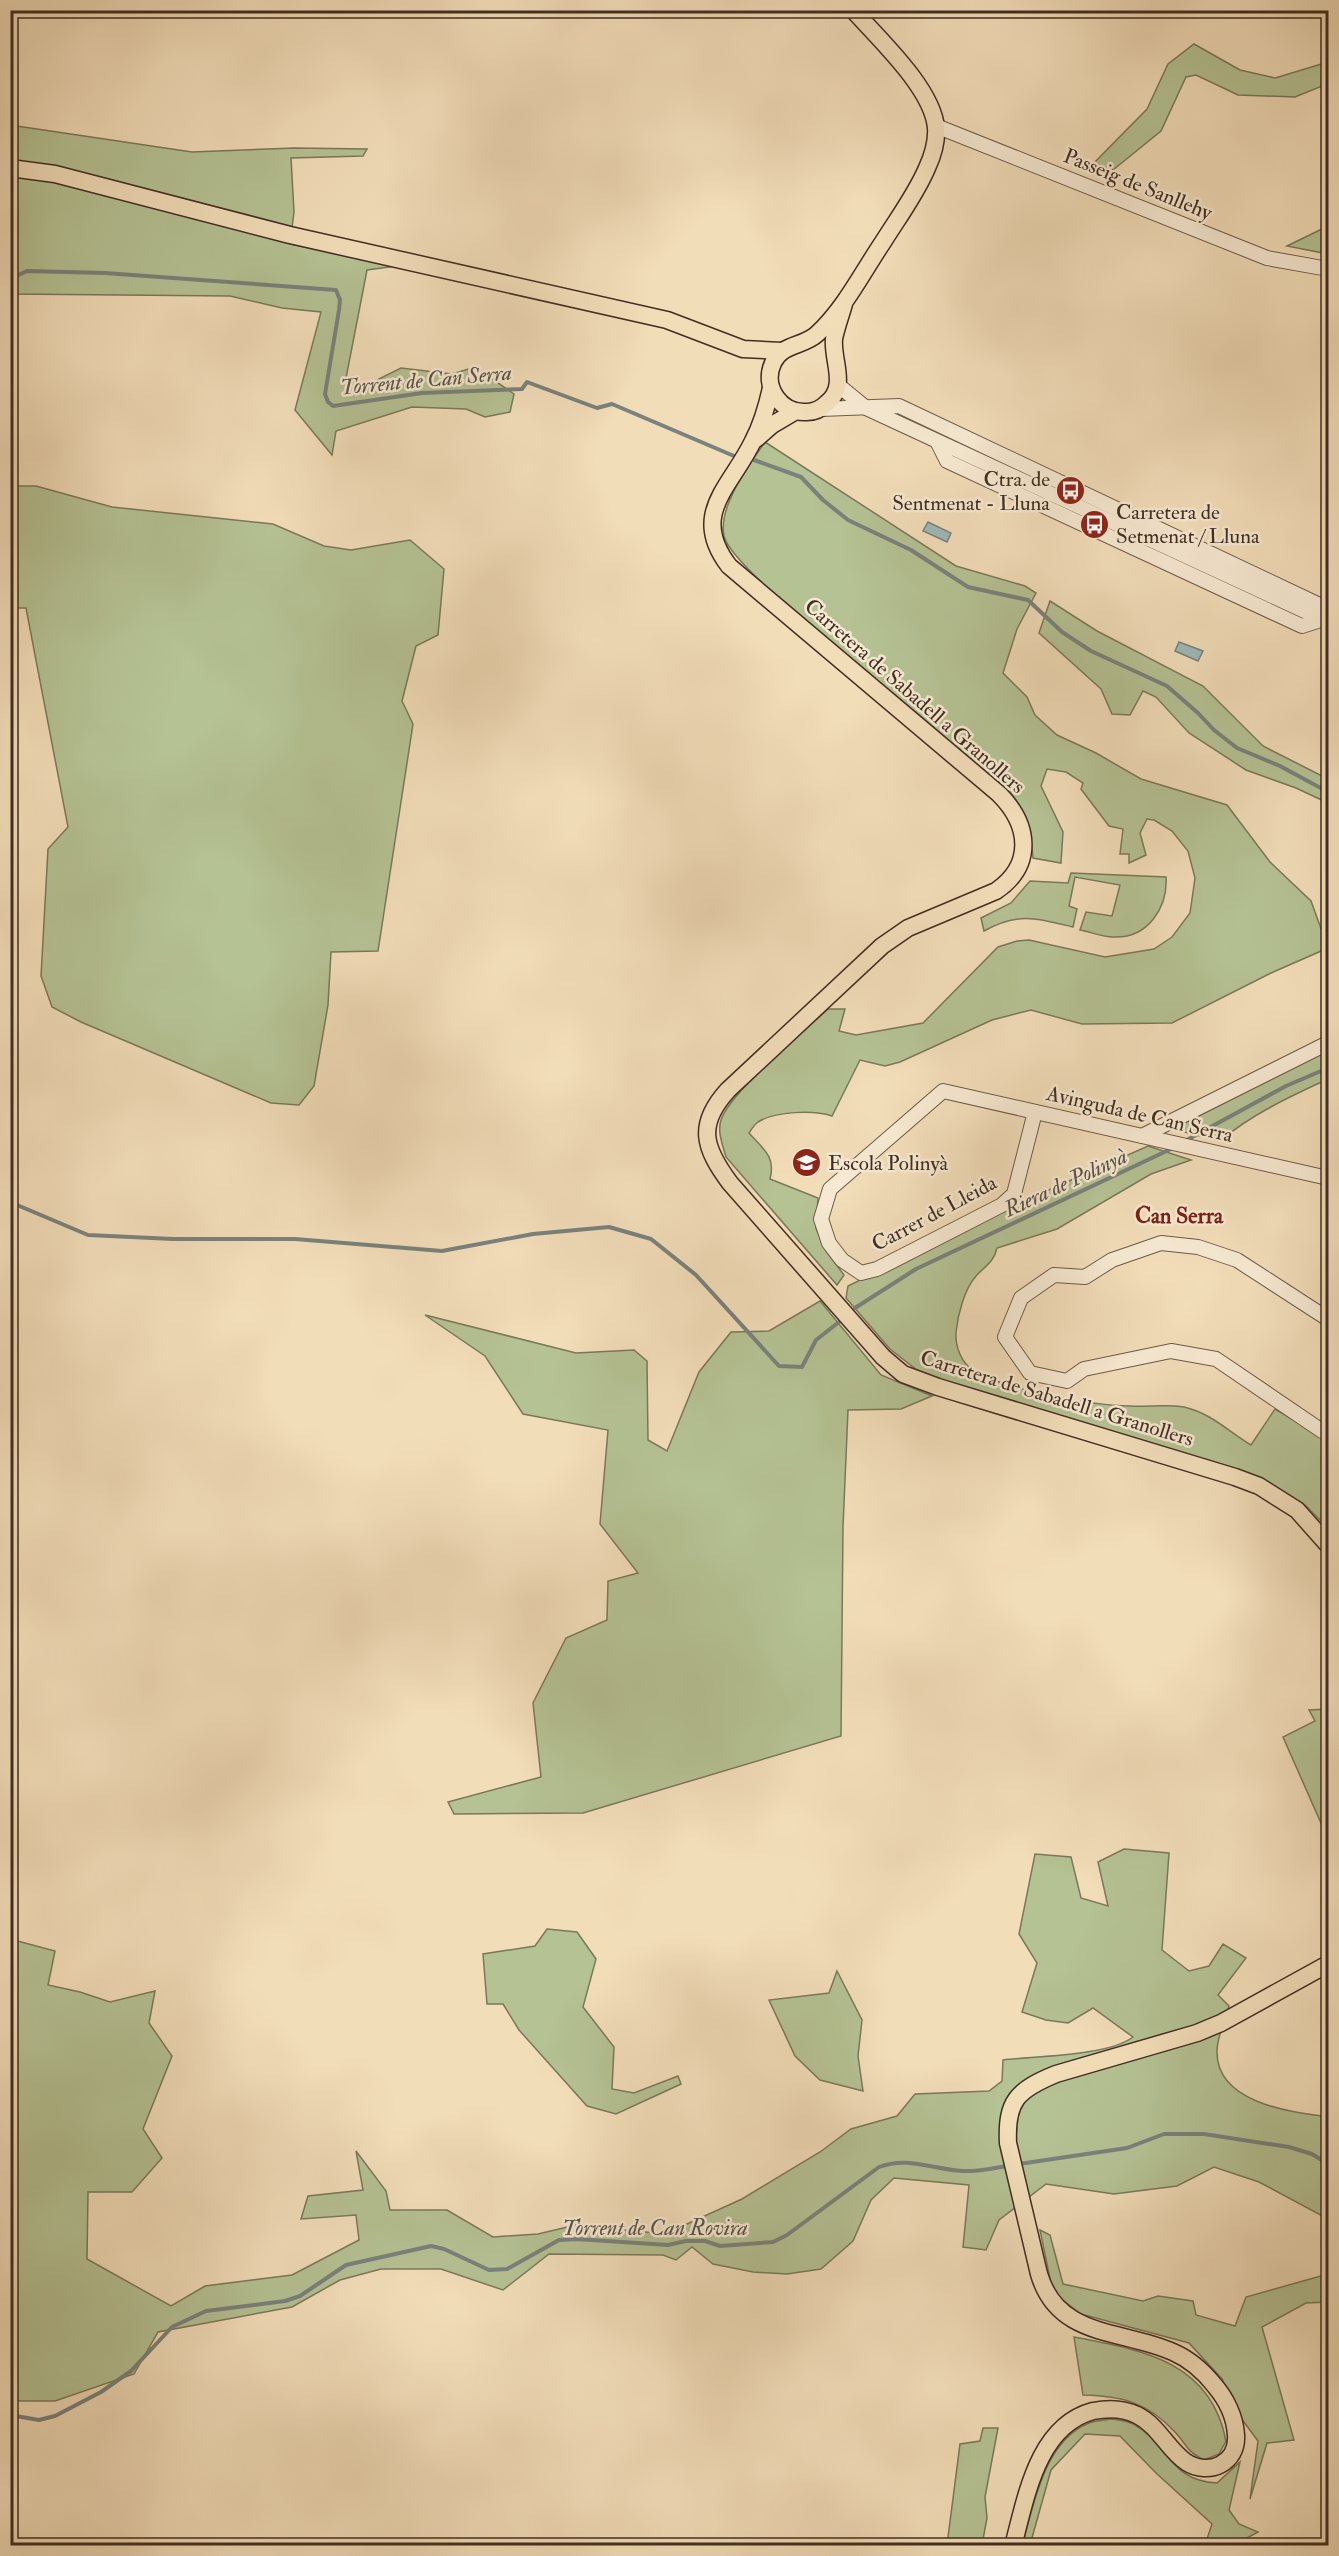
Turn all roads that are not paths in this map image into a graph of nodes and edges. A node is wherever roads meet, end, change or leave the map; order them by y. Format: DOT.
graph roads {
  1 [pos="853,10"];
  2 [pos="936,126"];
  3 [pos="10,168"];
  4 [pos="1329,269"];
  5 [pos="844,304"];
  6 [pos="802,343"];
  7 [pos="743,349"];
  8 [pos="782,351"];
  9 [pos="834,360"];
  10 [pos="770,383"];
  11 [pos="838,385"];
  12 [pos="866,408"];
  13 [pos="821,409"];
  14 [pos="794,412"];
  15 [pos="753,442"];
  16 [pos="1327,617"];
  17 [pos="1329,1043"];
  18 [pos="943,1091"];
  19 [pos="1035,1112"];
  20 [pos="1142,1136"];
  21 [pos="1329,1178"];
  22 [pos="1329,1319"];
  23 [pos="1329,1433"];
  24 [pos="1329,1545"];
  25 [pos="1329,1964"];
  26 [pos="1013,2546"];
  1 -- 2 [label="main road"];
  2 -- 4 [label="street, Passeig de Sanllehy"];
  2 -- 5 [label="main road"];
  3 -- 7 [label="main road"];
  5 -- 6 [label="main road"];
  5 -- 9 [label="main road"];
  6 -- 8 [label="main road"];
  6 -- 9 [label="main road"];
  7 -- 8 [label="main road"];
  7 -- 10 [label="main road"];
  8 -- 10 [label="main road"];
  9 -- 11 [label="main road"];
  10 -- 14 [label="main road"];
  10 -- 15 [label="main road"];
  11 -- 12 [label="street"];
  11 -- 13 [label="main road"];
  12 -- 13 [label="street"];
  12 -- 16 [label="street"];
  12 -- 16 [label="street"];
  13 -- 14 [label="main road"];
  14 -- 15 [label="main road"];
  15 -- 24 [label="main road, Carretera de Sabadell a Granollers"];
  17 -- 20 [label="street"];
  18 -- 19 [label="street, Avinguda de Can Serra"];
  18 -- 19 [label="street, Carrer de Lleida"];
  19 -- 20 [label="street, Avinguda de Can Serra"];
  20 -- 21 [label="street, Avinguda de Can Serra"];
  22 -- 23 [label="street"];
  25 -- 26 [label="main road"];
}
